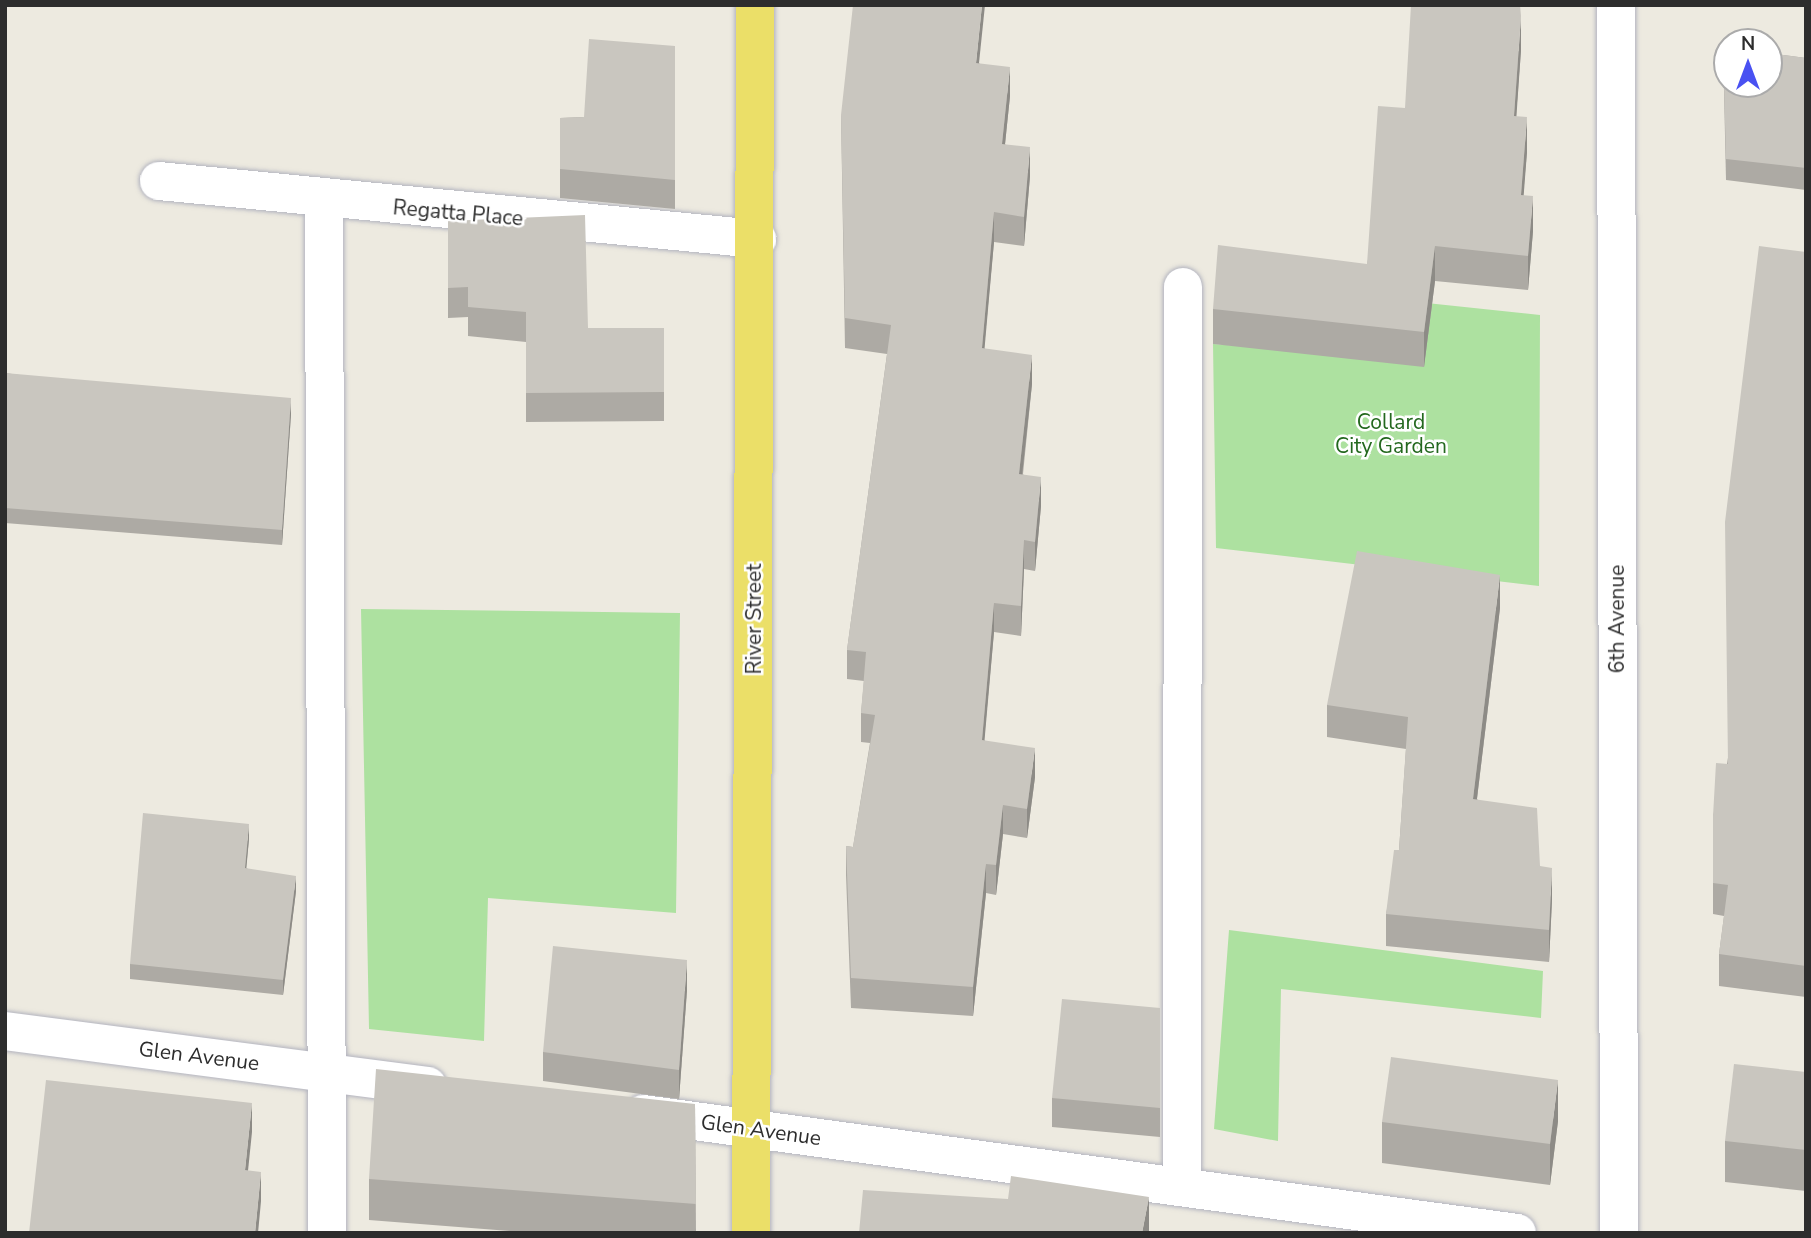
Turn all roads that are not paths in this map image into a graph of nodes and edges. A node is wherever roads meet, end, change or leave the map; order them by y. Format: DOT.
graph roads {
  1 [pos="755,5"];
  2 [pos="1616,5"];
  3 [pos="159,181"];
  4 [pos="324,200"];
  5 [pos="757,239"];
  6 [pos="1183,286"];
  7 [pos="5,1031"];
  8 [pos="324,1073"];
  9 [pos="462,1090"];
  10 [pos="612,1110"];
  11 [pos="750,1128"];
  12 [pos="1182,1187"];
  13 [pos="1321,1219"];
  14 [pos="327,1233"];
  15 [pos="751,1233"];
  16 [pos="1517,1233"];
  17 [pos="1619,1233"];
  1 -- 5 [label="main road, River Street"];
  2 -- 17 [label="street, 6th Avenue"];
  3 -- 4 [label="street, Regatta Place"];
  4 -- 5 [label="street, Regatta Place"];
  4 -- 8 [label="street"];
  5 -- 11 [label="main road, River Street"];
  6 -- 12 [label="street"];
  7 -- 8 [label="street, Glen Avenue"];
  8 -- 9 [label="street, Glen Avenue"];
  8 -- 14 [label="street"];
  10 -- 11 [label="street, Glen Avenue"];
  11 -- 12 [label="street, Glen Avenue"];
  11 -- 15 [label="main road, River Street"];
  12 -- 13 [label="street, Glen Avenue"];
  13 -- 16 [label="street, Glen Avenue"];
}
